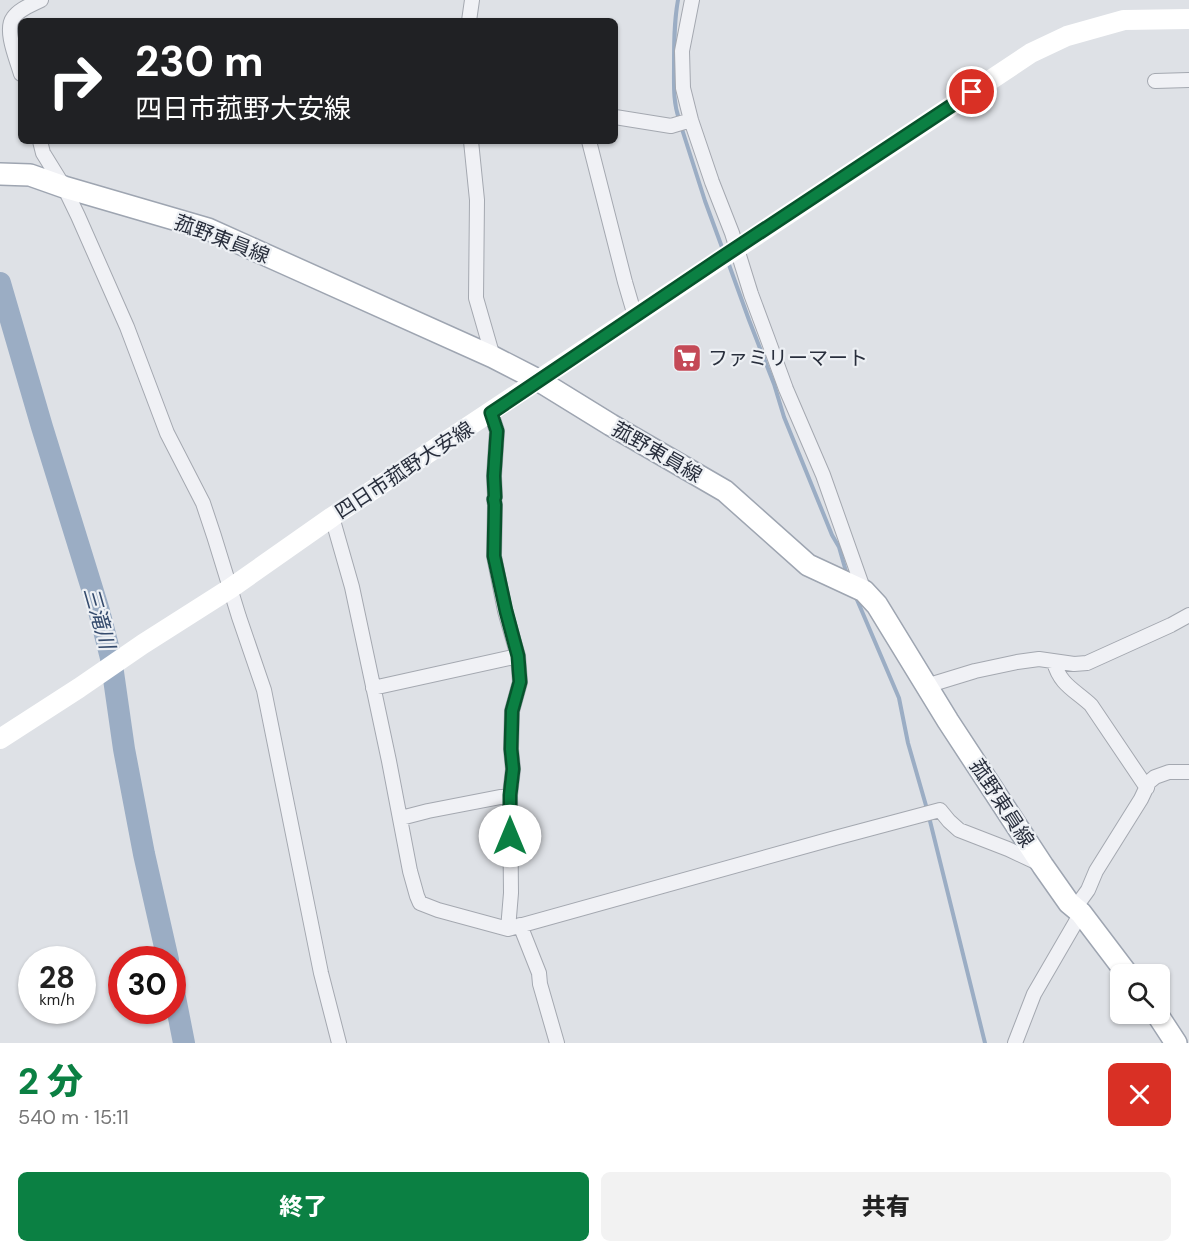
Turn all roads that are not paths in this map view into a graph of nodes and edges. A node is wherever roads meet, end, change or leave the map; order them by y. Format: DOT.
graph roads {
  1 [pos="41,0"];
  2 [pos="472,0"];
  3 [pos="692,0"];
  4 [pos="469,18"];
  5 [pos="1189,19"];
  6 [pos="18,64"];
  7 [pos="1189,80"];
  8 [pos="1155,81"];
  9 [pos="618,117"];
  10 [pos="689,120"];
  11 [pos="41,144"];
  12 [pos="471,144"];
  13 [pos="590,144"];
  14 [pos="0,174"];
  15 [pos="64,187"];
  16 [pos="729,253"];
  17 [pos="635,316"];
  18 [pos="493,357"];
  19 [pos="538,380"];
  20 [pos="491,413"];
  21 [pos="332,518"];
  22 [pos="852,586"];
  23 [pos="231,588"];
  24 [pos="1189,615"];
  25 [pos="518,656"];
  26 [pos="1054,662"];
  27 [pos="926,686"];
  28 [pos="373,688"];
  29 [pos="0,739"];
  30 [pos="1189,772"];
  31 [pos="1147,788"];
  32 [pos="510,795"];
  33 [pos="401,818"];
  34 [pos="1044,866"];
  35 [pos="1078,910"];
  36 [pos="514,927"];
  37 [pos="1120,964"];
  38 [pos="1163,1024"];
  39 [pos="339,1043"];
  40 [pos="557,1043"];
  41 [pos="1014,1043"];
  42 [pos="1176,1043"];
  1 -- 6 [label="street"];
  2 -- 4 [label="street"];
  3 -- 10 [label="street"];
  5 -- 16 [label="main road, 四日市菰野大安線"];
  7 -- 8 [label="street"];
  9 -- 10 [label="street"];
  10 -- 16 [label="street"];
  11 -- 15 [label="street"];
  12 -- 18 [label="street"];
  13 -- 17 [label="street"];
  14 -- 15 [label="main road, 菰野東員線"];
  15 -- 18 [label="main road, 菰野東員線"];
  15 -- 23 [label="street"];
  16 -- 17 [label="main road, 四日市菰野大安線"];
  16 -- 22 [label="street"];
  17 -- 19 [label="main road, 四日市菰野大安線"];
  18 -- 19 [label="main road, 菰野東員線"];
  19 -- 20 [label="main road, 四日市菰野大安線"];
  19 -- 22 [label="main road, 菰野東員線"];
  20 -- 21 [label="main road, 四日市菰野大安線"];
  20 -- 25 [label="street"];
  21 -- 23 [label="main road, 四日市菰野大安線"];
  21 -- 28 [label="street"];
  22 -- 27 [label="main road, 菰野東員線"];
  23 -- 29 [label="main road, 四日市菰野大安線"];
  23 -- 39 [label="street"];
  24 -- 26 [label="street"];
  25 -- 28 [label="street"];
  25 -- 32 [label="street"];
  26 -- 27 [label="street"];
  26 -- 31 [label="street"];
  27 -- 34 [label="main road, 菰野東員線"];
  28 -- 33 [label="street"];
  30 -- 31 [label="street"];
  31 -- 35 [label="street"];
  32 -- 33 [label="street"];
  32 -- 36 [label="street"];
  33 -- 36 [label="street"];
  34 -- 35 [label="main road, 菰野東員線"];
  34 -- 36 [label="street"];
  35 -- 37 [label="main road, 菰野東員線"];
  35 -- 41 [label="street"];
  36 -- 40 [label="street"];
  38 -- 42 [label="main road"];
}
